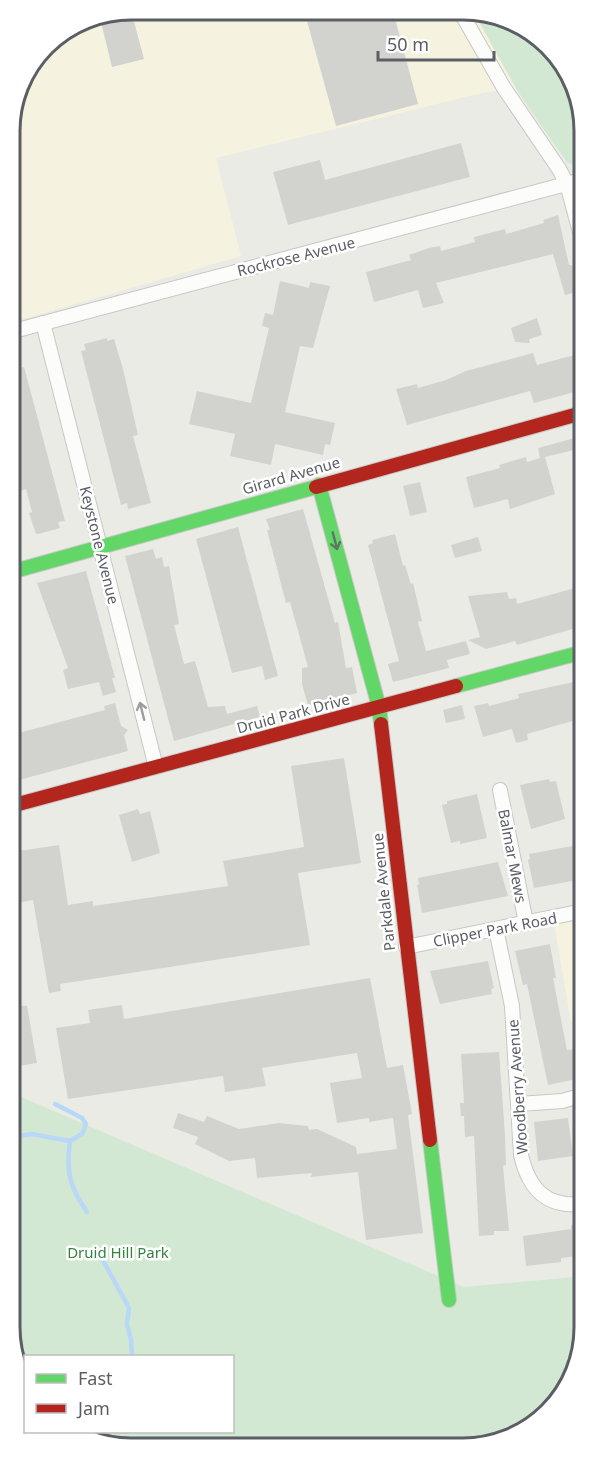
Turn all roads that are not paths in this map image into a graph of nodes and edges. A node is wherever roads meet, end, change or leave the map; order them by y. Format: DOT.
graph roads {
  1 [pos="465,20"];
  2 [pos="574,182"];
  3 [pos="567,184"];
  4 [pos="574,210"];
  5 [pos="43,323"];
  6 [pos="20,329"];
  7 [pos="574,415"];
  8 [pos="320,485"];
  9 [pos="101,546"];
  10 [pos="20,569"];
  11 [pos="574,654"];
  12 [pos="379,707"];
  13 [pos="156,767"];
  14 [pos="500,790"];
  15 [pos="20,804"];
  16 [pos="574,913"];
  17 [pos="526,923"];
  18 [pos="496,929"];
  19 [pos="406,947"];
  20 [pos="574,1098"];
  21 [pos="519,1104"];
  22 [pos="574,1204"];
  23 [pos="449,1300"];
  1 -- 3 [label="street"];
  2 -- 3 [label="street, Rockrose Avenue"];
  3 -- 4 [label="street"];
  3 -- 5 [label="street, Rockrose Avenue"];
  5 -- 6 [label="street, Rockrose Avenue"];
  5 -- 9 [label="street, Keystone Avenue"];
  7 -- 8 [label="street, Girard Avenue"];
  8 -- 9 [label="street, Girard Avenue"];
  8 -- 12 [label="street, Parkdale Avenue, one-way"];
  9 -- 10 [label="street, Girard Avenue"];
  13 -- 9 [label="street, Keystone Avenue, one-way"];
  11 -- 12 [label="street, Druid Park Drive"];
  12 -- 13 [label="street, Druid Park Drive"];
  12 -- 19 [label="street, Parkdale Avenue"];
  13 -- 15 [label="street, Druid Park Drive"];
  14 -- 17 [label="street, Balmar Mews"];
  16 -- 17 [label="street, Clipper Park Road"];
  17 -- 18 [label="street, Clipper Park Road"];
  18 -- 19 [label="street, Clipper Park Road"];
  18 -- 21 [label="street, Woodberry Avenue"];
  19 -- 23 [label="street, Parkdale Avenue"];
  20 -- 21 [label="street"];
  21 -- 22 [label="street, Woodberry Avenue"];
}
